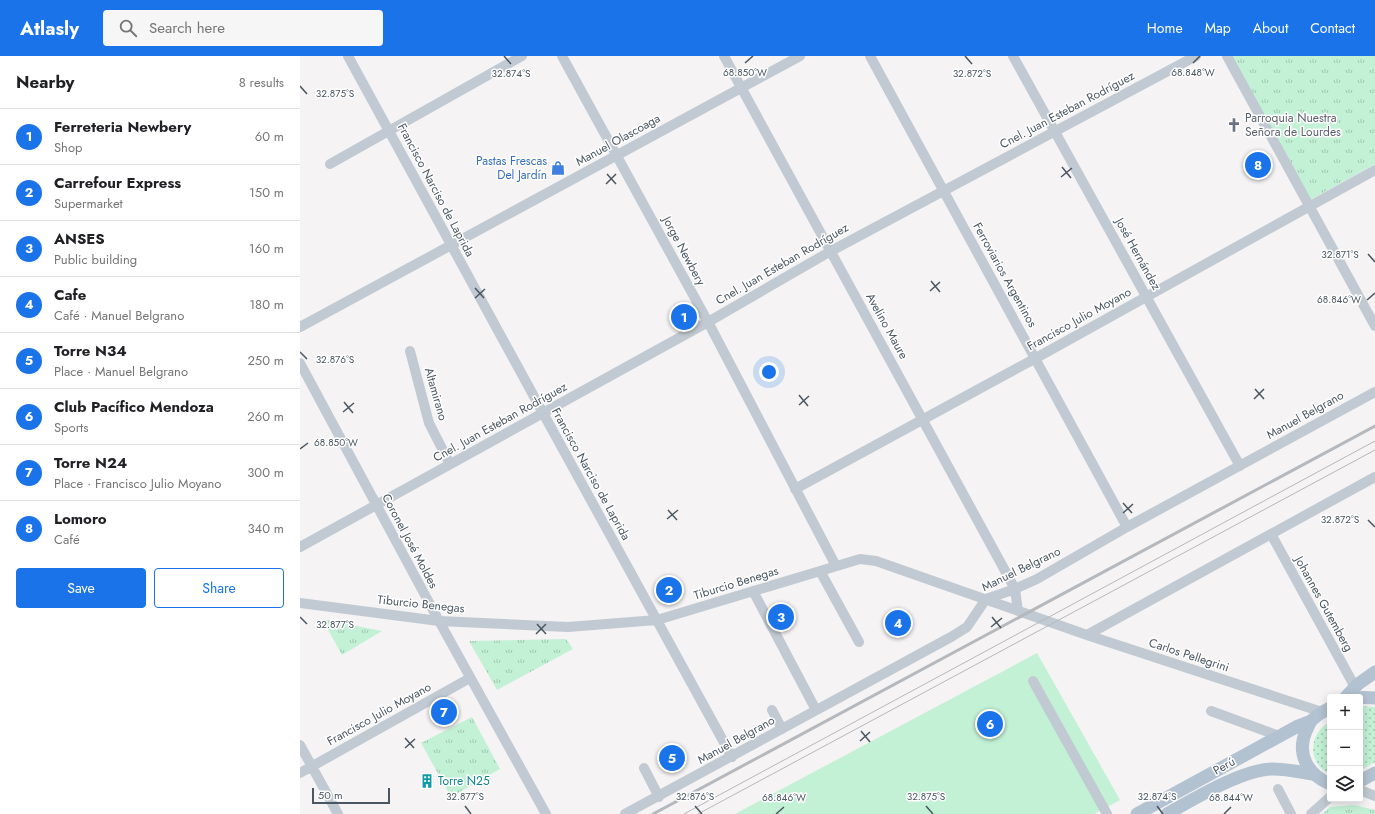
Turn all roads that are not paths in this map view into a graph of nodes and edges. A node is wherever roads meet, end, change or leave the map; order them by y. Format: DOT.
graph roads {
  1 [pos="348,56"];
  2 [pos="522,56"];
  3 [pos="562,56"];
  4 [pos="724,56"];
  5 [pos="800,56"];
  6 [pos="870,56"];
  7 [pos="1012,56"];
  8 [pos="1196,56"];
  9 [pos="1227,56"];
  10 [pos="741,87"];
  11 [pos="389,130"];
  12 [pos="1054,131"];
  13 [pos="617,155"];
  14 [pos="330,164"];
  15 [pos="1375,170"];
  16 [pos="944,190"];
  17 [pos="1309,206"];
  18 [pos="452,246"];
  19 [pos="831,251"];
  20 [pos="1146,296"];
  21 [pos="708,322"];
  22 [pos="1375,326"];
  23 [pos="300,327"];
  24 [pos="410,351"];
  25 [pos="1036,358"];
  26 [pos="300,363"];
  27 [pos="1375,392"];
  28 [pos="543,413"];
  29 [pos="924,419"];
  30 [pos="450,464"];
  31 [pos="1240,466"];
  32 [pos="1375,477"];
  33 [pos="795,489"];
  34 [pos="376,505"];
  35 [pos="1127,528"];
  36 [pos="1270,534"];
  37 [pos="300,547"];
  38 [pos="836,566"];
  39 [pos="820,571"];
  40 [pos="1015,589"];
  41 [pos="753,591"];
  42 [pos="986,599"];
  43 [pos="300,603"];
  44 [pos="1018,611"];
  45 [pos="657,620"];
  46 [pos="439,621"];
  47 [pos="1048,622"];
  48 [pos="1087,635"];
  49 [pos="859,642"];
  50 [pos="1375,672"];
  51 [pos="470,678"];
  52 [pos="1033,681"];
  53 [pos="1355,692"];
  54 [pos="1375,698"];
  55 [pos="772,710"];
  56 [pos="816,710"];
  57 [pos="1326,710"];
  58 [pos="1211,711"];
  59 [pos="1311,721"];
  60 [pos="782,729"];
  61 [pos="1279,736"];
  62 [pos="300,745"];
  63 [pos="732,757"];
  64 [pos="312,766"];
  65 [pos="644,768"];
  66 [pos="1375,772"];
  67 [pos="300,773"];
  68 [pos="1313,774"];
  69 [pos="1363,779"];
  70 [pos="1327,783"];
  71 [pos="1278,789"];
  72 [pos="1363,791"];
  73 [pos="659,796"];
  74 [pos="1375,796"];
  75 [pos="1327,800"];
  76 [pos="338,814"];
  77 [pos="546,814"];
  78 [pos="625,814"];
  79 [pos="1107,814"];
  80 [pos="1138,814"];
  81 [pos="1167,814"];
  82 [pos="1291,814"];
  83 [pos="1311,814"];
  1 -- 11 [label="street, Francisco Narciso de Laprida"];
  2 -- 11 [label="street"];
  3 -- 13 [label="street, Jorge Newbery"];
  4 -- 10 [label="street, Avelino Maure"];
  5 -- 10 [label="street, Manuel Olascoaga"];
  6 -- 16 [label="street, Ferroviarios Argentinos"];
  7 -- 12 [label="street, José Hernández"];
  8 -- 12 [label="street, Cnel. Juan Esteban Rodríguez"];
  9 -- 17 [label="street"];
  10 -- 13 [label="street, Manuel Olascoaga"];
  10 -- 19 [label="street, Avelino Maure"];
  11 -- 14 [label="street"];
  11 -- 18 [label="street, Francisco Narciso de Laprida"];
  12 -- 16 [label="street, Cnel. Juan Esteban Rodríguez"];
  12 -- 20 [label="street, José Hernández"];
  13 -- 18 [label="street, Manuel Olascoaga"];
  13 -- 21 [label="street, Jorge Newbery"];
  15 -- 17 [label="street, Francisco Julio Moyano"];
  16 -- 19 [label="street, Cnel. Juan Esteban Rodríguez"];
  16 -- 25 [label="street, Ferroviarios Argentinos"];
  17 -- 20 [label="street, Francisco Julio Moyano"];
  17 -- 22 [label="street"];
  18 -- 23 [label="street, Manuel Olascoaga"];
  18 -- 28 [label="street, Francisco Narciso de Laprida"];
  19 -- 21 [label="street, Cnel. Juan Esteban Rodríguez"];
  19 -- 29 [label="street, Avelino Maure"];
  20 -- 25 [label="street, Francisco Julio Moyano"];
  20 -- 31 [label="street, José Hernández"];
  21 -- 28 [label="street, Cnel. Juan Esteban Rodríguez"];
  21 -- 33 [label="street, Jorge Newbery"];
  24 -- 30 [label="street, Altamirano"];
  25 -- 29 [label="street, Francisco Julio Moyano"];
  25 -- 35 [label="street, Ferroviarios Argentinos"];
  26 -- 34 [label="street, Coronel José Moldes"];
  27 -- 31 [label="street, Manuel Belgrano"];
  28 -- 30 [label="street, Cnel. Juan Esteban Rodríguez"];
  28 -- 45 [label="street, Francisco Narciso de Laprida"];
  29 -- 33 [label="street, Francisco Julio Moyano"];
  29 -- 40 [label="street, Avelino Maure"];
  30 -- 34 [label="street, Cnel. Juan Esteban Rodríguez"];
  31 -- 35 [label="street, Manuel Belgrano"];
  32 -- 36 [label="street"];
  33 -- 38 [label="street, Jorge Newbery"];
  34 -- 37 [label="street, Cnel. Juan Esteban Rodríguez"];
  34 -- 46 [label="street, Coronel José Moldes"];
  35 -- 40 [label="street, Manuel Belgrano"];
  36 -- 48 [label="street"];
  36 -- 53 [label="street, Johannes Gutemberg"];
  38 -- 39 [label="street, Tiburcio Benegas"];
  38 -- 42 [label="street, Tiburcio Benegas"];
  39 -- 41 [label="street, Tiburcio Benegas"];
  39 -- 49 [label="street"];
  40 -- 42 [label="street, Manuel Belgrano"];
  40 -- 44 [label="street, Avelino Maure"];
  41 -- 45 [label="street, Tiburcio Benegas"];
  41 -- 56 [label="street"];
  42 -- 44 [label="street, Tiburcio Benegas"];
  42 -- 56 [label="street, Manuel Belgrano"];
  43 -- 46 [label="street, Tiburcio Benegas"];
  44 -- 47 [label="street, Tiburcio Benegas"];
  45 -- 46 [label="street, Tiburcio Benegas"];
  45 -- 63 [label="street, Francisco Narciso de Laprida"];
  46 -- 51 [label="street, Coronel José Moldes"];
  47 -- 48 [label="street, Carlos Pellegrini"];
  48 -- 57 [label="street, Carlos Pellegrini"];
  50 -- 53 [label="main road"];
  51 -- 64 [label="street, Francisco Julio Moyano"];
  51 -- 77 [label="street, Coronel José Moldes"];
  52 -- 79 [label="street"];
  53 -- 54 [label="main road"];
  55 -- 60 [label="street"];
  56 -- 60 [label="street, Manuel Belgrano"];
  57 -- 59 [label="main road"];
  58 -- 61 [label="street"];
  59 -- 61 [label="main road, Perú"];
  59 -- 68 [label="main road"];
  60 -- 63 [label="street, Manuel Belgrano"];
  61 -- 80 [label="main road, Perú"];
  62 -- 64 [label="street"];
  63 -- 73 [label="street, Manuel Belgrano"];
  64 -- 67 [label="street, Francisco Julio Moyano"];
  64 -- 76 [label="street"];
  65 -- 73 [label="street"];
  66 -- 69 [label="main road"];
  68 -- 70 [label="main road"];
  68 -- 81 [label="main road, Perú"];
  71 -- 82 [label="street"];
  72 -- 74 [label="street"];
  73 -- 78 [label="street, Manuel Belgrano"];
  75 -- 83 [label="street"];
}
